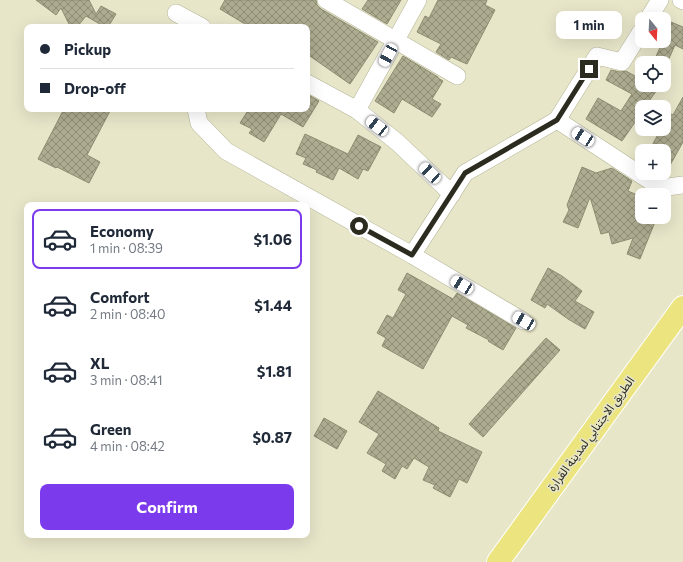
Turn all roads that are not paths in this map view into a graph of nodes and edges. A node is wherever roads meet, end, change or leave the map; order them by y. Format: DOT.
graph roads {
  1 [pos="326,0"];
  2 [pos="418,0"];
  3 [pos="660,0"];
  4 [pos="652,12"];
  5 [pos="176,13"];
  6 [pos="196,24"];
  7 [pos="395,41"];
  8 [pos="635,41"];
  9 [pos="458,76"];
  10 [pos="310,85"];
  11 [pos="357,110"];
  12 [pos="197,112"];
  13 [pos="557,120"];
  14 [pos="683,185"];
  15 [pos="452,194"];
  16 [pos="412,255"];
  17 [pos="683,307"];
  18 [pos="524,321"];
  19 [pos="498,562"];
  1 -- 7 [label="street"];
  2 -- 7 [label="street"];
  3 -- 4 [label="street"];
  5 -- 6 [label="street"];
  7 -- 9 [label="street"];
  7 -- 11 [label="street"];
  8 -- 13 [label="street"];
  10 -- 11 [label="street"];
  11 -- 15 [label="street"];
  12 -- 16 [label="street"];
  13 -- 14 [label="street"];
  13 -- 15 [label="street"];
  15 -- 16 [label="street"];
  16 -- 18 [label="street"];
  17 -- 19 [label="main road, الطريق الاجتنابي لمدينة القرارة"];
}
